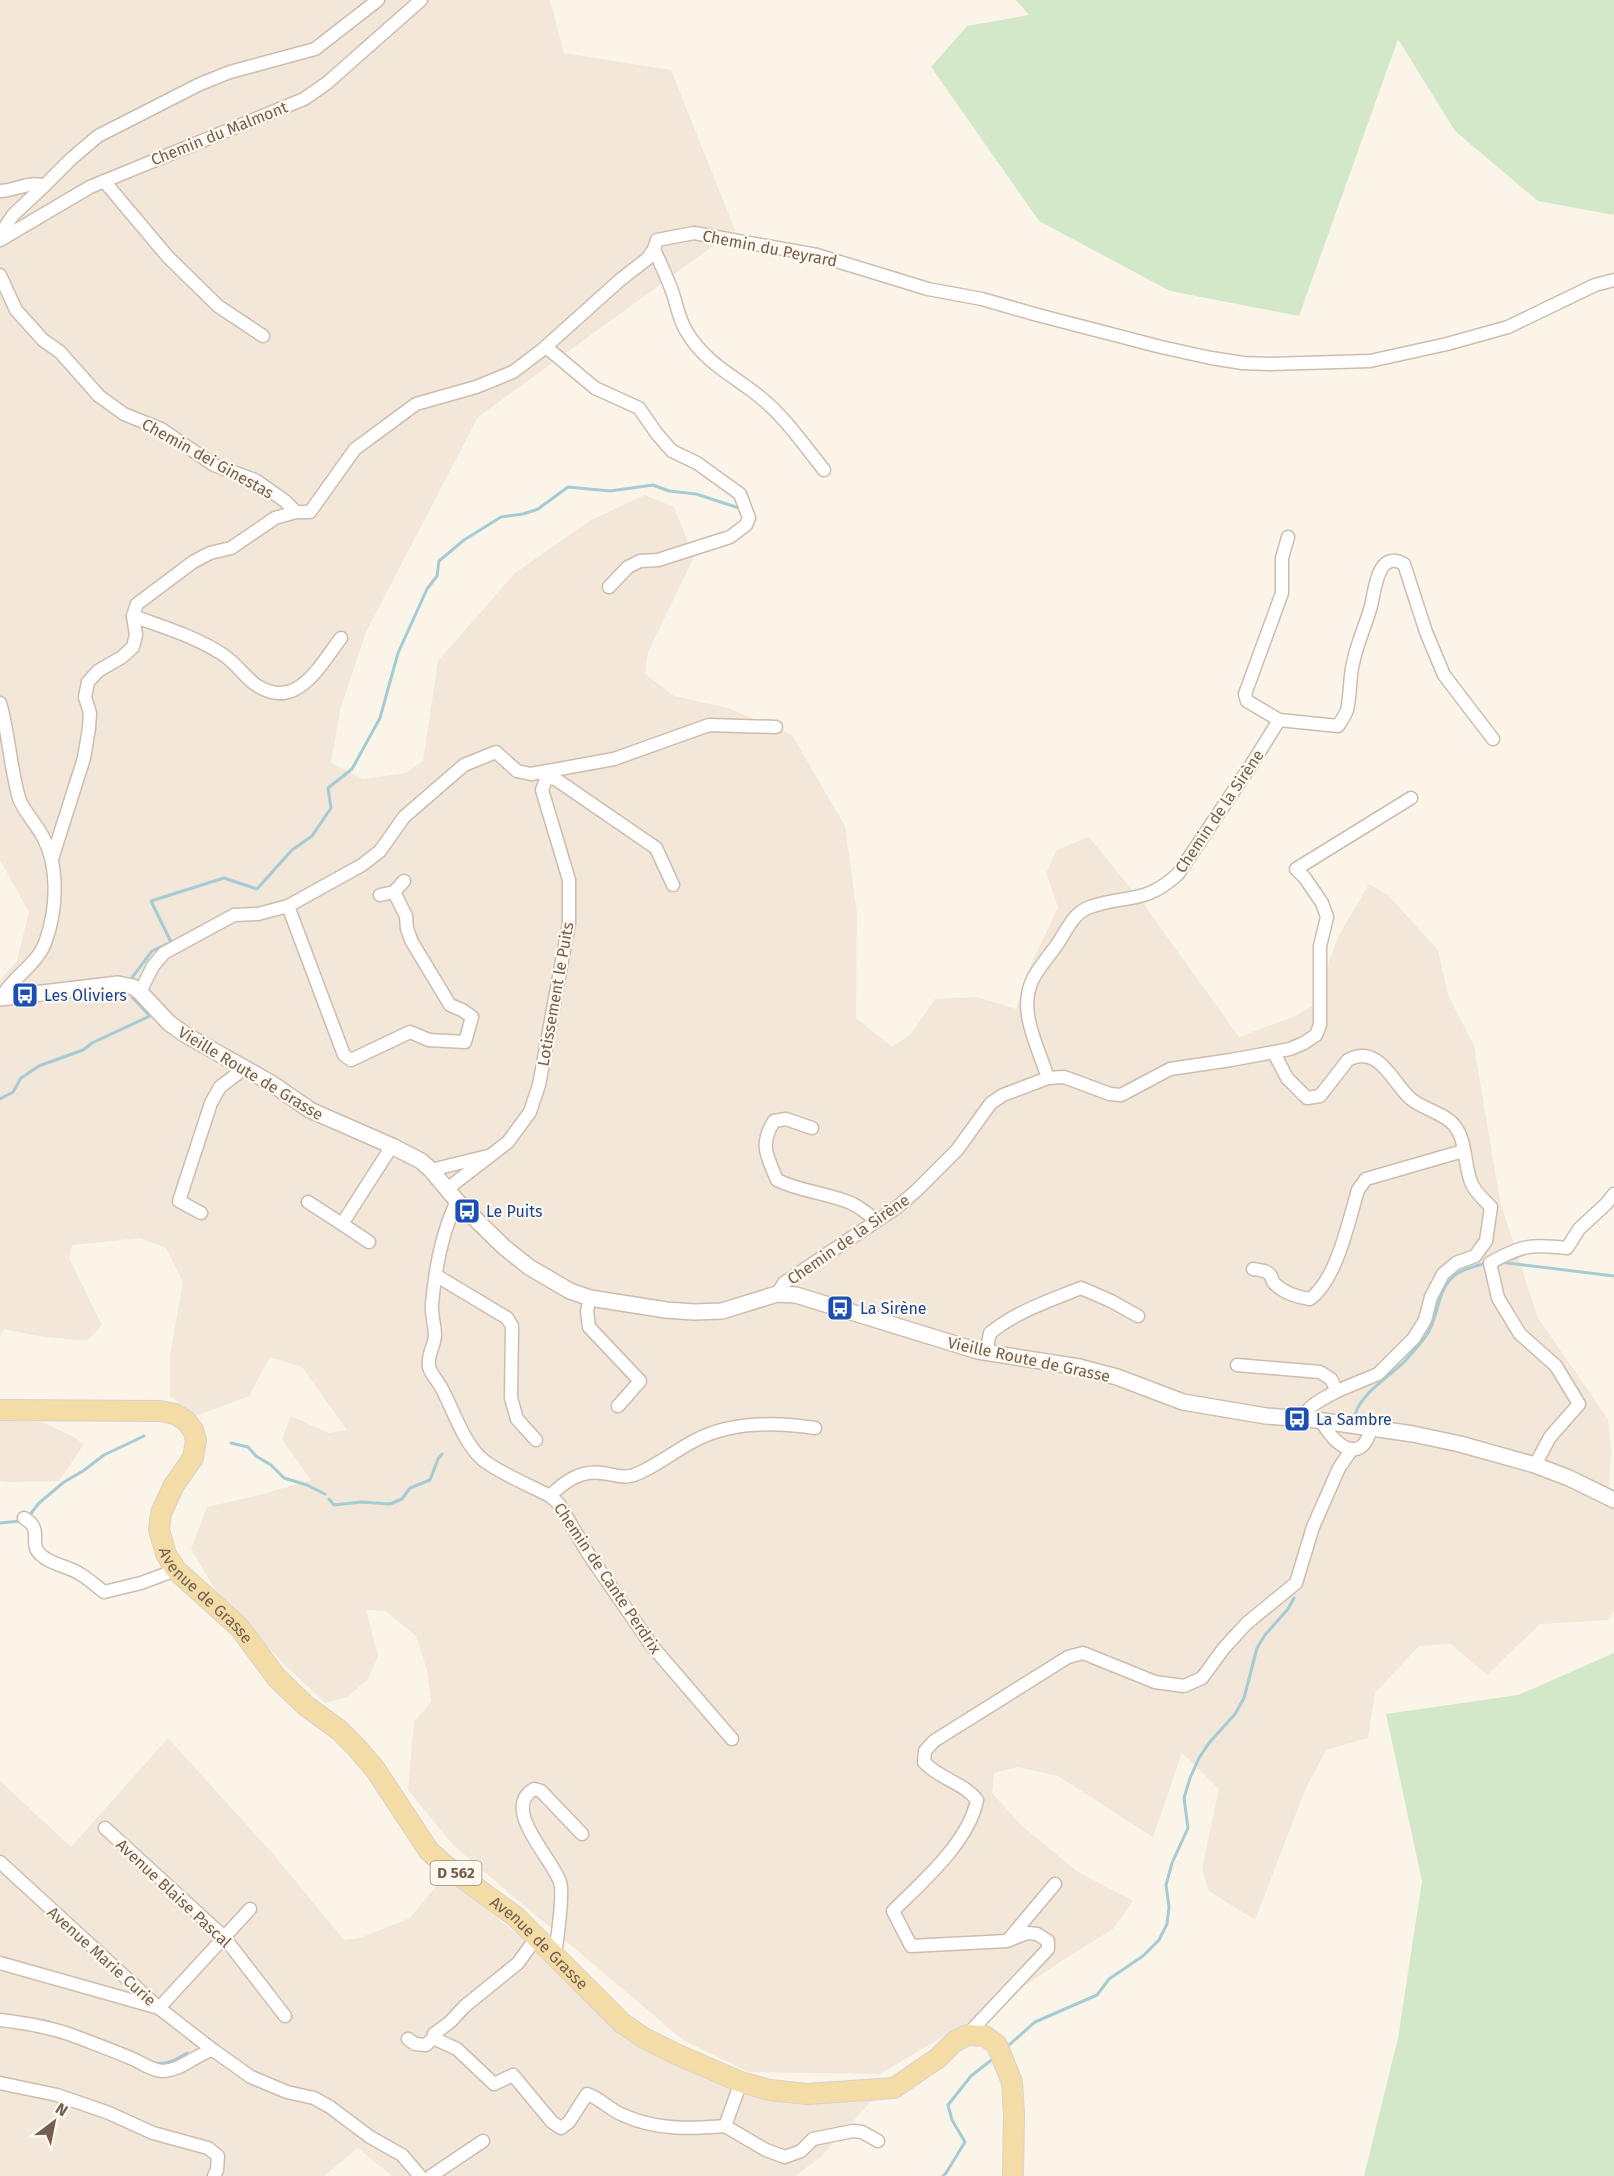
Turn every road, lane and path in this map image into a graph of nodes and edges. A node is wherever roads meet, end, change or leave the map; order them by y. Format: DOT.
graph roads {
  1 [pos="378,0"];
  2 [pos="421,0"];
  3 [pos="104,181"];
  4 [pos="45,186"];
  5 [pos="0,192"];
  6 [pos="0,237"];
  7 [pos="654,249"];
  8 [pos="0,275"];
  9 [pos="1614,280"];
  10 [pos="263,336"];
  11 [pos="546,347"];
  12 [pos="824,470"];
  13 [pos="296,512"];
  14 [pos="1288,537"];
  15 [pos="609,587"];
  16 [pos="133,616"];
  17 [pos="341,638"];
  18 [pos="0,703"];
  19 [pos="1279,720"];
  20 [pos="776,727"];
  21 [pos="1493,739"];
  22 [pos="1411,798"];
  23 [pos="52,859"];
  24 [pos="404,881"];
  25 [pos="673,885"];
  26 [pos="394,892"];
  27 [pos="380,895"];
  28 [pos="288,906"];
  29 [pos="140,992"];
  30 [pos="1,998"];
  31 [pos="1274,1053"];
  32 [pos="246,1067"];
  33 [pos="1048,1078"];
  34 [pos="812,1128"];
  35 [pos="392,1146"];
  36 [pos="1464,1151"];
  37 [pos="492,1155"];
  38 [pos="431,1170"];
  39 [pos="1614,1194"];
  40 [pos="452,1195"];
  41 [pos="308,1202"];
  42 [pos="201,1213"];
  43 [pos="876,1220"];
  44 [pos="342,1224"];
  45 [pos="369,1242"];
  46 [pos="1253,1269"];
  47 [pos="437,1276"];
  48 [pos="777,1294"];
  49 [pos="590,1298"];
  50 [pos="1138,1316"];
  51 [pos="986,1353"];
  52 [pos="1237,1365"];
  53 [pos="1337,1391"];
  54 [pos="618,1406"];
  55 [pos="0,1410"];
  56 [pos="1303,1419"];
  57 [pos="1321,1420"];
  58 [pos="815,1428"];
  59 [pos="1371,1428"];
  60 [pos="536,1440"];
  61 [pos="1339,1443"];
  62 [pos="1352,1449"];
  63 [pos="1535,1465"];
  64 [pos="1339,1468"];
  65 [pos="550,1496"];
  66 [pos="1614,1500"];
  67 [pos="27,1520"];
  68 [pos="176,1570"];
  69 [pos="732,1739"];
  70 [pos="105,1828"];
  71 [pos="582,1834"];
  72 [pos="0,1862"];
  73 [pos="1055,1884"];
  74 [pos="250,1909"];
  75 [pos="224,1937"];
  76 [pos="536,1938"];
  77 [pos="1007,1941"];
  78 [pos="555,1956"];
  79 [pos="0,1963"];
  80 [pos="159,2008"];
  81 [pos="285,2016"];
  82 [pos="0,2020"];
  83 [pos="967,2035"];
  84 [pos="433,2038"];
  85 [pos="408,2039"];
  86 [pos="209,2047"];
  87 [pos="741,2082"];
  88 [pos="0,2084"];
  89 [pos="725,2126"];
  90 [pos="483,2141"];
  91 [pos="878,2141"];
  92 [pos="214,2176"];
  93 [pos="420,2176"];
  94 [pos="431,2176"];
  95 [pos="1013,2176"];
  1 -- 4 [label="street"];
  2 -- 3 [label="street, Chemin du Malmont"];
  3 -- 6 [label="street, Chemin du Malmont"];
  3 -- 10 [label="street"];
  4 -- 5 [label="street"];
  4 -- 6 [label="street"];
  7 -- 9 [label="street, Chemin du Peyrard"];
  7 -- 11 [label="street, Chemin du Peyrard"];
  7 -- 12 [label="street"];
  8 -- 13 [label="street, Chemin dei Ginestas"];
  11 -- 13 [label="street, Chemin du Peyrard"];
  11 -- 15 [label="street"];
  13 -- 16 [label="street, Chemin du Peyrard"];
  14 -- 19 [label="street"];
  16 -- 17 [label="street"];
  16 -- 23 [label="street"];
  18 -- 23 [label="street"];
  19 -- 21 [label="street"];
  19 -- 33 [label="street, Chemin de la Sirène"];
  20 -- 28 [label="street"];
  22 -- 31 [label="street"];
  23 -- 30 [label="street"];
  24 -- 26 [label="street"];
  25 -- 37 [label="street, Lotissement le Puits"];
  26 -- 27 [label="street"];
  26 -- 28 [label="street"];
  28 -- 29 [label="street"];
  29 -- 30 [label="street"];
  29 -- 32 [label="street, Vieille Route de Grasse"];
  31 -- 33 [label="street"];
  31 -- 36 [label="street"];
  32 -- 35 [label="street, Vieille Route de Grasse"];
  32 -- 42 [label="street"];
  33 -- 43 [label="street, Chemin de la Sirène"];
  34 -- 43 [label="street"];
  35 -- 38 [label="street, Vieille Route de Grasse"];
  35 -- 44 [label="street"];
  36 -- 46 [label="street"];
  36 -- 53 [label="street"];
  37 -- 38 [label="street, Lotissement le Puits"];
  37 -- 40 [label="street, Lotissement le Puits"];
  38 -- 40 [label="street, Vieille Route de Grasse"];
  39 -- 63 [label="street"];
  40 -- 47 [label="street, Chemin de Cante Perdrix"];
  40 -- 49 [label="street, Vieille Route de Grasse"];
  41 -- 44 [label="street"];
  43 -- 48 [label="street, Chemin de la Sirène"];
  44 -- 45 [label="street"];
  47 -- 60 [label="street"];
  47 -- 65 [label="street, Chemin de Cante Perdrix"];
  48 -- 49 [label="street, Vieille Route de Grasse"];
  48 -- 51 [label="street, Vieille Route de Grasse"];
  49 -- 54 [label="street"];
  50 -- 51 [label="street"];
  51 -- 56 [label="street, Vieille Route de Grasse"];
  52 -- 53 [label="street"];
  53 -- 56 [label="street"];
  55 -- 68 [label="main road, Avenue de Grasse / D 562"];
  56 -- 57 [label="street, Vieille Route de Grasse"];
  57 -- 59 [label="street, Vieille Route de Grasse"];
  57 -- 61 [label="street"];
  58 -- 65 [label="street"];
  59 -- 62 [label="street"];
  59 -- 63 [label="street, Vieille Route de Grasse"];
  61 -- 62 [label="street"];
  61 -- 64 [label="street"];
  62 -- 64 [label="street"];
  63 -- 66 [label="street, Vieille Route de Grasse"];
  64 -- 77 [label="street"];
  65 -- 69 [label="street, Chemin de Cante Perdrix"];
  67 -- 68 [label="street"];
  68 -- 76 [label="main road, Avenue de Grasse / D 562"];
  70 -- 75 [label="street, Avenue Blaise Pascal"];
  71 -- 78 [label="street"];
  72 -- 80 [label="street, Avenue Marie Curie"];
  73 -- 77 [label="street"];
  74 -- 75 [label="street, Avenue Marie Curie"];
  75 -- 80 [label="street, Avenue Marie Curie"];
  75 -- 81 [label="street, Avenue Blaise Pascal"];
  76 -- 78 [label="main road, Avenue de Grasse / D 562"];
  76 -- 84 [label="street"];
  77 -- 83 [label="street"];
  78 -- 87 [label="main road, Avenue de Grasse / D 562"];
  79 -- 80 [label="street"];
  80 -- 86 [label="street"];
  82 -- 86 [label="street"];
  83 -- 87 [label="main road, Avenue de Grasse / D 562"];
  83 -- 95 [label="main road"];
  84 -- 85 [label="street"];
  84 -- 89 [label="street"];
  86 -- 93 [label="street"];
  87 -- 89 [label="street"];
  88 -- 92 [label="street"];
  89 -- 91 [label="street"];
  90 -- 94 [label="street"];
}
